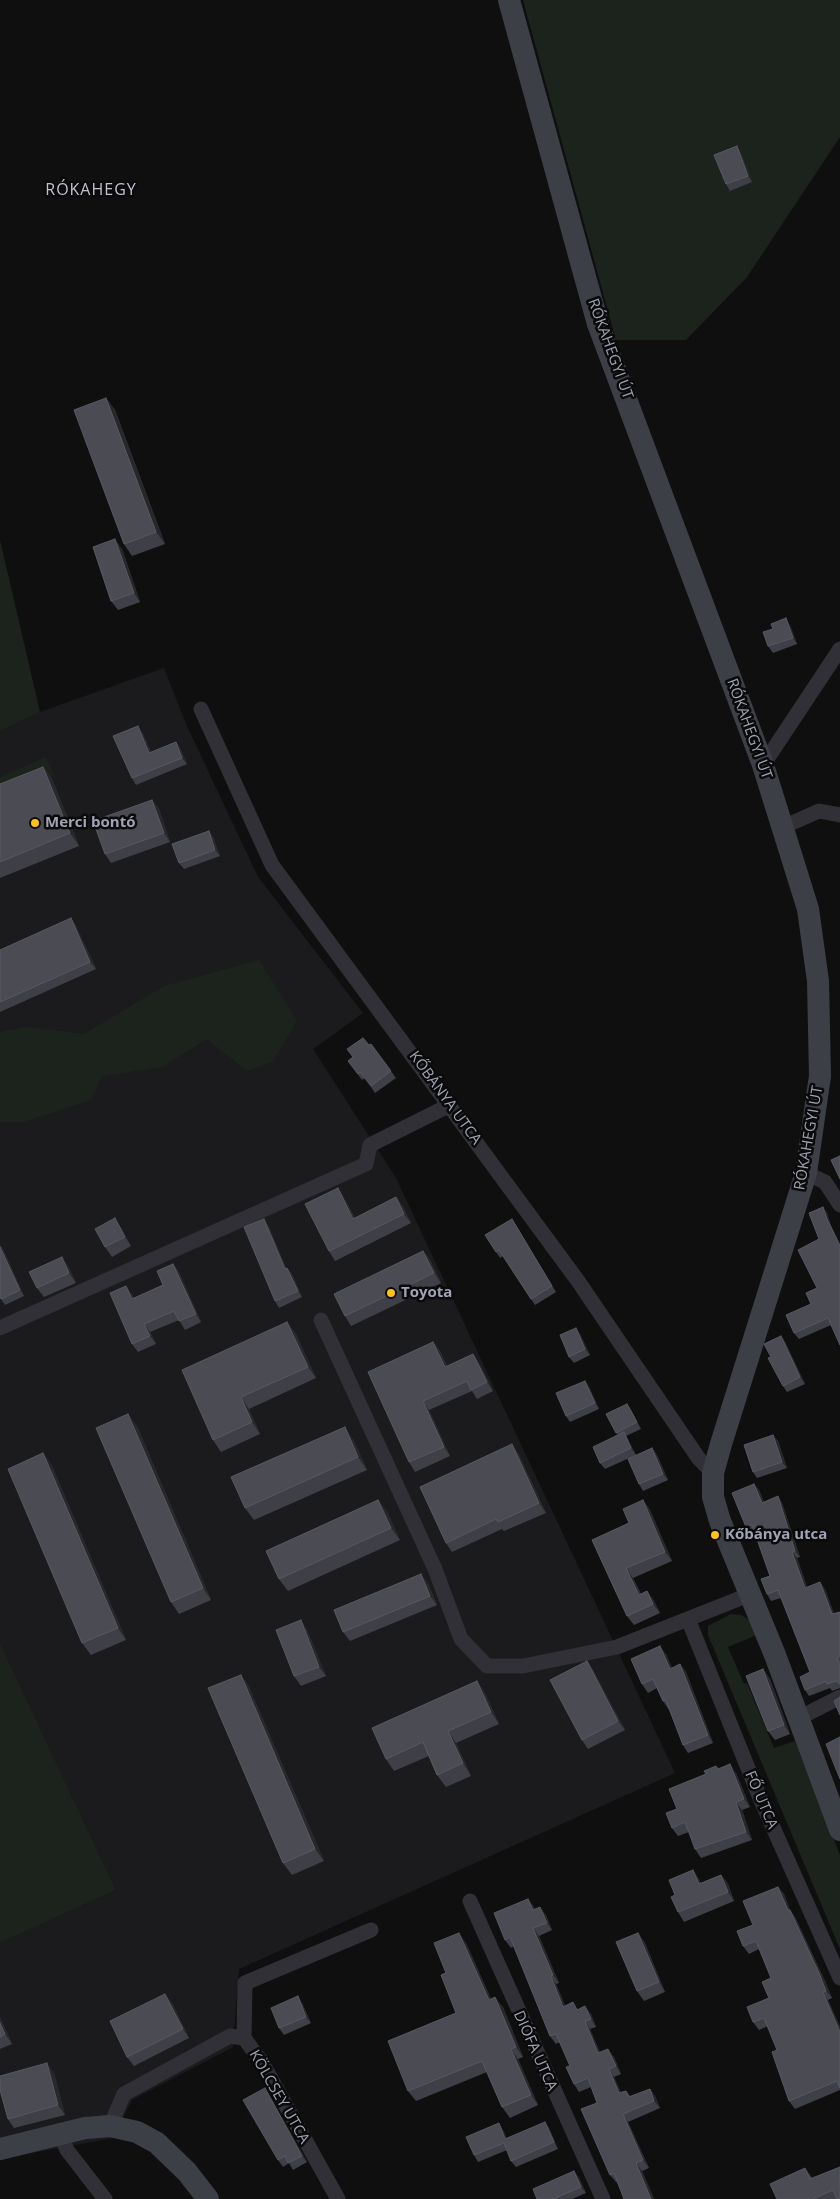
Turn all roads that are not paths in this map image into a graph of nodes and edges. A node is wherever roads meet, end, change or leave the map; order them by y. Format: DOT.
graph roads {
  1 [pos="509,0"];
  2 [pos="840,649"];
  3 [pos="201,709"];
  4 [pos="763,765"];
  5 [pos="840,815"];
  6 [pos="783,827"];
  7 [pos="450,1106"];
  8 [pos="806,1174"];
  9 [pos="840,1205"];
  10 [pos="321,1320"];
  11 [pos="0,1328"];
  12 [pos="713,1472"];
  13 [pos="751,1594"];
  14 [pos="688,1619"];
  15 [pos="840,1697"];
  16 [pos="799,1718"];
  17 [pos="840,1830"];
  18 [pos="470,1902"];
  19 [pos="371,1930"];
  20 [pos="840,1978"];
  21 [pos="244,2038"];
  22 [pos="110,2126"];
  23 [pos="60,2134"];
  24 [pos="0,2149"];
  25 [pos="105,2199"];
  26 [pos="208,2199"];
  27 [pos="338,2199"];
  28 [pos="603,2199"];
  1 -- 4 [label="street, RÓKAHEGYI ÚT"];
  2 -- 4 [label="street"];
  3 -- 7 [label="street, KŐBÁNYA UTCA"];
  4 -- 6 [label="street, RÓKAHEGYI ÚT"];
  5 -- 6 [label="street"];
  6 -- 8 [label="street, RÓKAHEGYI ÚT"];
  7 -- 11 [label="street"];
  7 -- 12 [label="street, KŐBÁNYA UTCA"];
  8 -- 9 [label="street"];
  8 -- 12 [label="street, RÓKAHEGYI ÚT"];
  10 -- 14 [label="street"];
  12 -- 13 [label="street"];
  13 -- 14 [label="street"];
  13 -- 16 [label="street"];
  14 -- 20 [label="street, FŐ UTCA"];
  15 -- 16 [label="street"];
  16 -- 17 [label="street"];
  18 -- 28 [label="street, DIÓFA UTCA"];
  19 -- 21 [label="street"];
  21 -- 22 [label="street, KÖLCSEY UTCA"];
  21 -- 27 [label="street, KÖLCSEY UTCA"];
  22 -- 23 [label="street"];
  22 -- 26 [label="street"];
  23 -- 24 [label="street"];
  23 -- 25 [label="street"];
}
